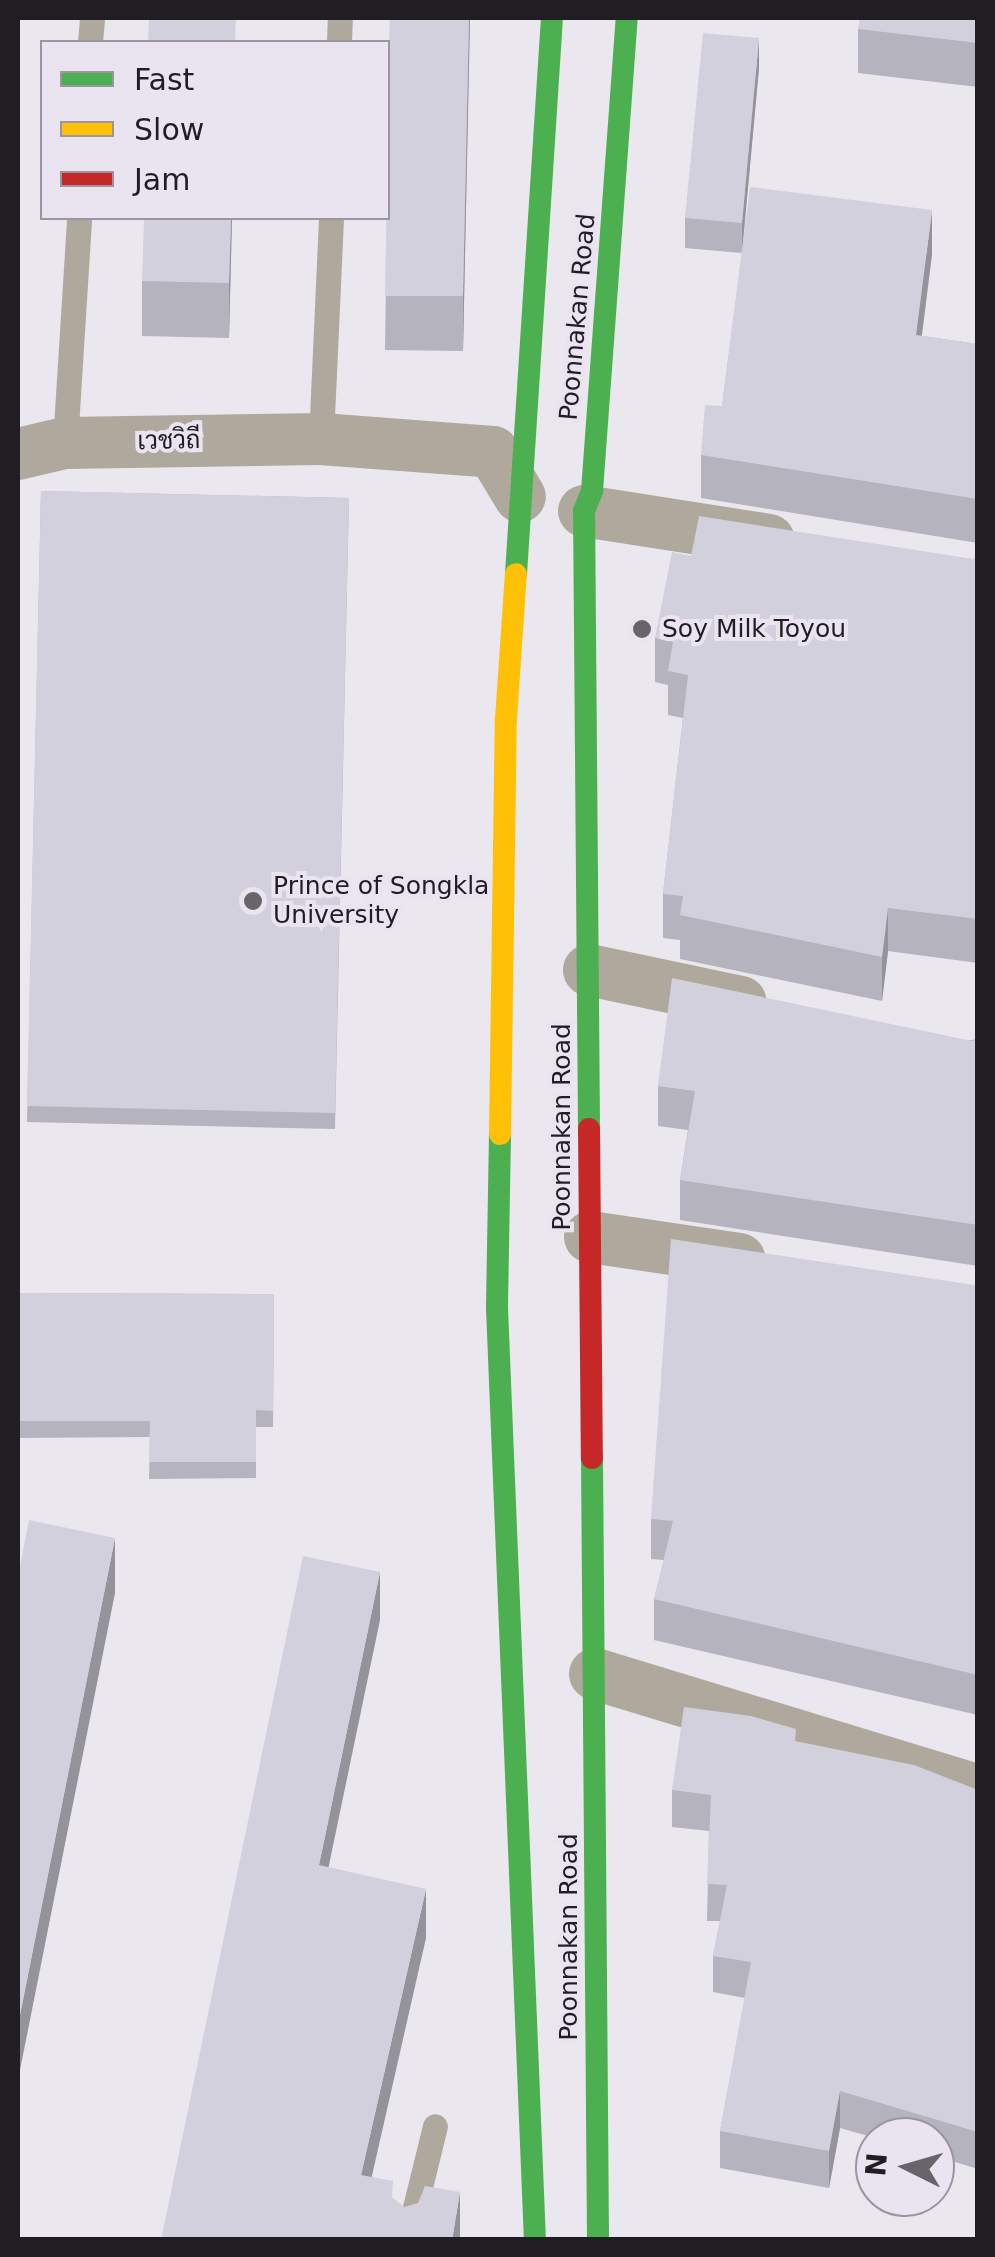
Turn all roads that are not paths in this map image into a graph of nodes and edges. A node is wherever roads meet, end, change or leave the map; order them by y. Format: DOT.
graph roads {
  1 [pos="552,18"];
  2 [pos="628,18"];
  3 [pos="79,220"];
  4 [pos="331,220"];
  5 [pos="321,440"];
  6 [pos="41,448"];
  7 [pos="520,497"];
  8 [pos="584,511"];
  9 [pos="820,548"];
  10 [pos="589,970"];
  11 [pos="783,1011"];
  12 [pos="590,1237"];
  13 [pos="784,1266"];
  14 [pos="595,1674"];
  15 [pos="978,1790"];
  16 [pos="435,2126"];
  17 [pos="407,2240"];
  18 [pos="535,2240"];
  19 [pos="598,2240"];
  1 -- 7 [label="street, Poonnakan Road"];
  2 -- 8 [label="street, Poonnakan Road"];
  3 -- 6 [label="lane"];
  4 -- 5 [label="lane"];
  5 -- 6 [label="street, เวชวิถี"];
  5 -- 7 [label="street, เวชวิถี"];
  7 -- 18 [label="street, Poonnakan Road"];
  8 -- 9 [label="street"];
  8 -- 10 [label="street, Poonnakan Road"];
  10 -- 11 [label="street"];
  10 -- 12 [label="street, Poonnakan Road"];
  12 -- 13 [label="street"];
  12 -- 14 [label="street, Poonnakan Road"];
  14 -- 15 [label="street"];
  14 -- 19 [label="street, Poonnakan Road"];
  16 -- 17 [label="lane"];
}
